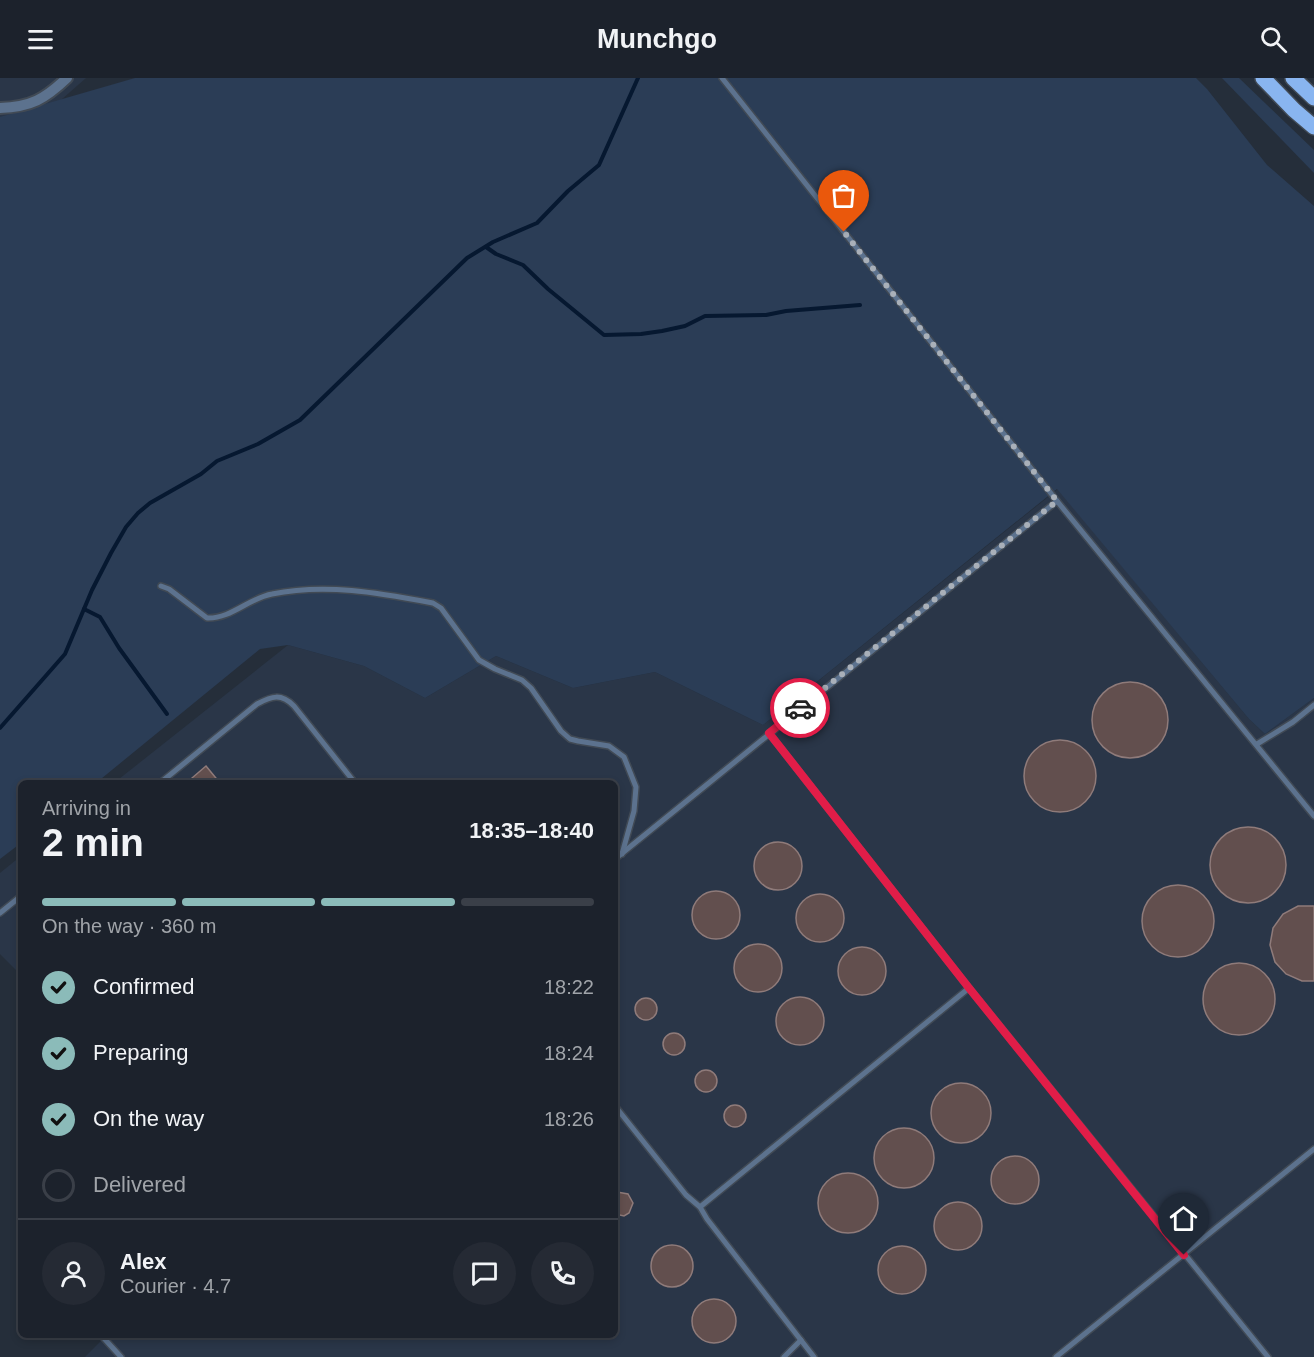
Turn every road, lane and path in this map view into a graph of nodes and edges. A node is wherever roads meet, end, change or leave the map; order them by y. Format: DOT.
graph roads {
  1 [pos="67,78"];
  2 [pos="722,78"];
  3 [pos="1263,78"];
  4 [pos="1293,78"];
  5 [pos="1314,98"];
  6 [pos="0,108"];
  7 [pos="1314,127"];
  8 [pos="1057,501"];
  9 [pos="161,586"];
  10 [pos="1314,705"];
  11 [pos="769,733"];
  12 [pos="1257,744"];
  13 [pos="164,780"];
  14 [pos="353,780"];
  15 [pos="1314,816"];
  16 [pos="622,854"];
  17 [pos="618,857"];
  18 [pos="18,898"];
  19 [pos="0,913"];
  20 [pos="969,988"];
  21 [pos="618,1111"];
  22 [pos="1314,1149"];
  23 [pos="700,1207"];
  24 [pos="1184,1255"];
  25 [pos="104,1338"];
  26 [pos="801,1340"];
  27 [pos="121,1357"];
  28 [pos="784,1357"];
  29 [pos="814,1357"];
  30 [pos="1056,1357"];
  31 [pos="1268,1357"];
  1 -- 6 [label="street"];
  2 -- 8 [label="lane"];
  3 -- 7 [label="main road"];
  4 -- 5 [label="main road"];
  8 -- 11 [label="lane"];
  8 -- 12 [label="lane"];
  9 -- 16 [label="lane"];
  10 -- 12 [label="lane"];
  11 -- 16 [label="lane"];
  11 -- 20 [label="lane"];
  12 -- 15 [label="lane"];
  13 -- 14 [label="lane"];
  16 -- 17 [label="lane"];
  18 -- 19 [label="lane"];
  20 -- 23 [label="lane"];
  20 -- 24 [label="lane"];
  21 -- 23 [label="lane"];
  22 -- 24 [label="lane"];
  23 -- 26 [label="lane"];
  24 -- 30 [label="lane"];
  24 -- 31 [label="lane"];
  25 -- 27 [label="lane"];
  26 -- 28 [label="lane"];
  26 -- 29 [label="lane"];
}
